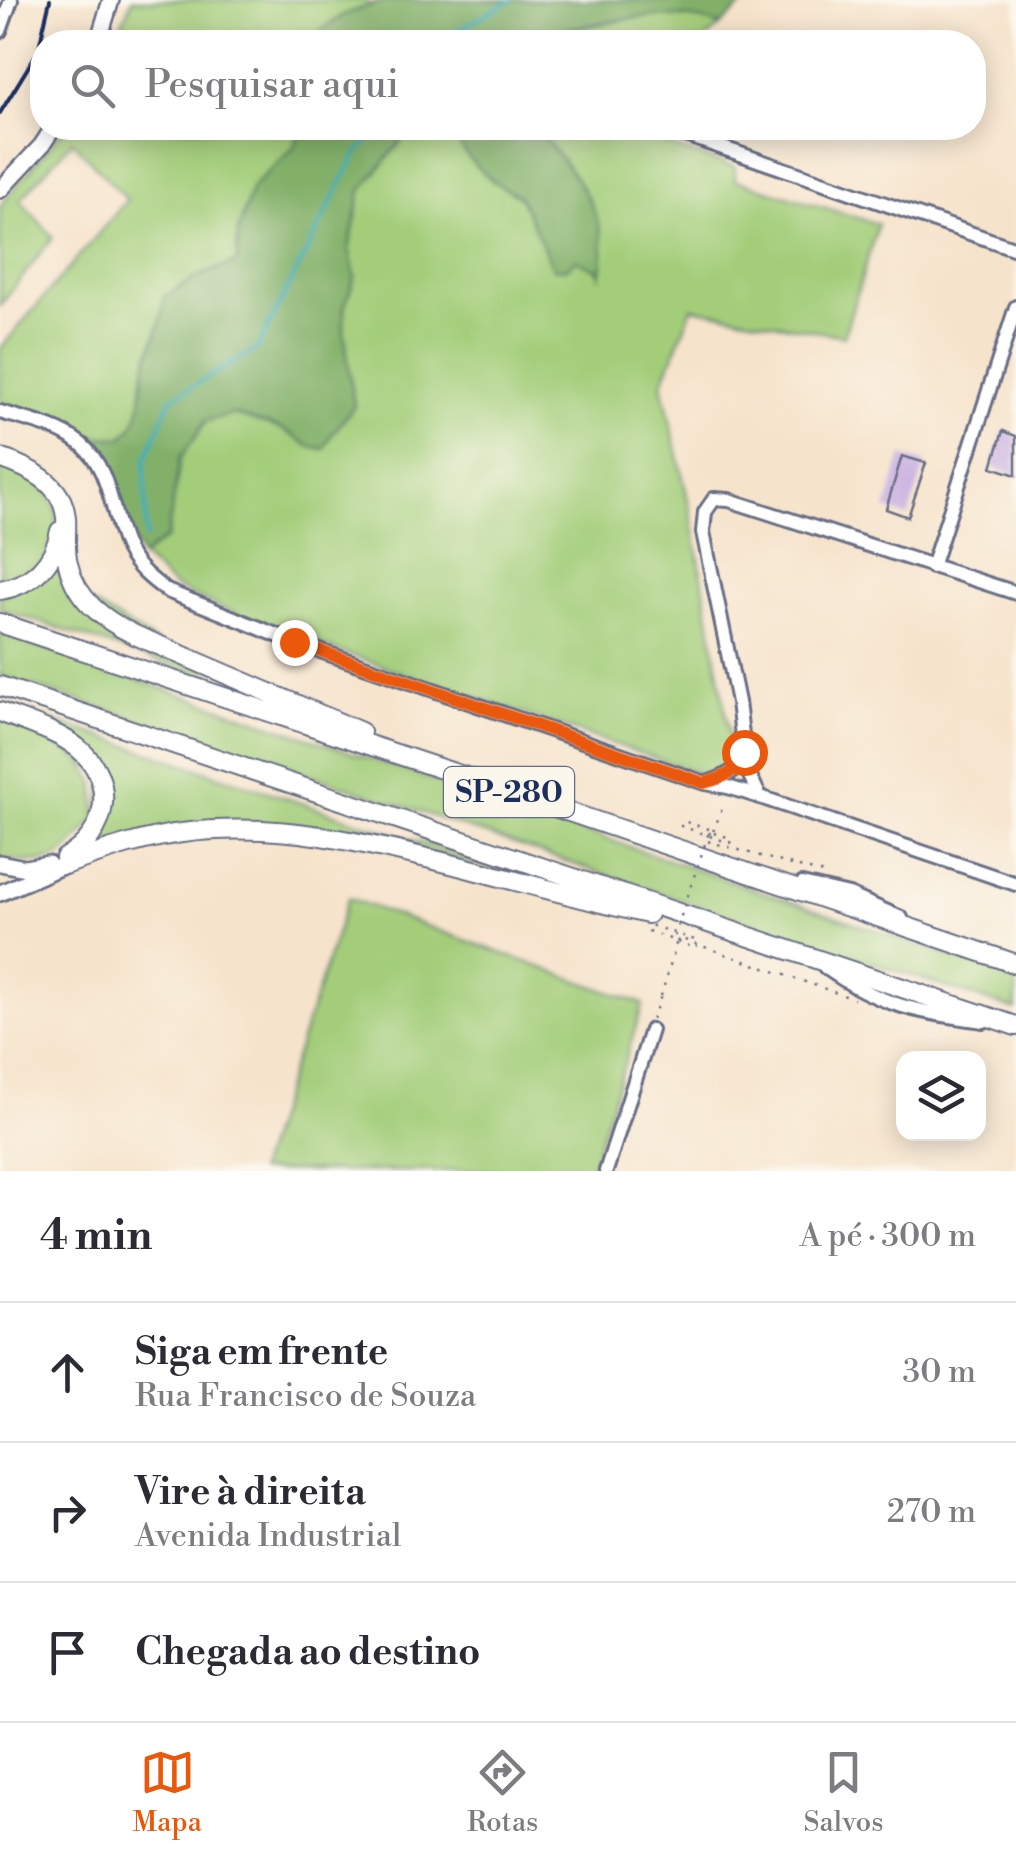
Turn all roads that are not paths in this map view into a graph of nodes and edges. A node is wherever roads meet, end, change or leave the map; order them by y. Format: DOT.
graph roads {
  1 [pos="12,0"];
  2 [pos="111,0"];
  3 [pos="102,30"];
  4 [pos="0,31"];
  5 [pos="45,140"];
  6 [pos="700,140"];
  7 [pos="0,190"];
  8 [pos="1016,249"];
  9 [pos="1016,307"];
  10 [pos="0,412"];
  11 [pos="0,458"];
  12 [pos="54,491"];
  13 [pos="932,567"];
  14 [pos="0,590"];
  15 [pos="1016,593"];
  16 [pos="0,623"];
  17 [pos="0,686"];
  18 [pos="0,712"];
  19 [pos="742,759"];
  20 [pos="472,779"];
  21 [pos="704,783"];
  22 [pos="760,797"];
  23 [pos="62,862"];
  24 [pos="0,863"];
  25 [pos="1016,884"];
  26 [pos="4,894"];
  27 [pos="754,939"];
  28 [pos="1016,964"];
  29 [pos="1015,1026"];
  30 [pos="651,1030"];
  31 [pos="606,1171"];
  1 -- 4 [label="street"];
  2 -- 3 [label="main road"];
  5 -- 7 [label="main road"];
  6 -- 8 [label="street"];
  9 -- 13 [label="street"];
  10 -- 21 [label="street"];
  11 -- 12 [label="highway"];
  12 -- 14 [label="highway"];
  12 -- 20 [label="highway"];
  13 -- 15 [label="street"];
  13 -- 19 [label="street"];
  16 -- 20 [label="highway, SP-280"];
  17 -- 27 [label="highway, SP-280"];
  18 -- 23 [label="highway"];
  19 -- 21 [label="street"];
  19 -- 22 [label="street"];
  20 -- 28 [label="highway, SP-280"];
  21 -- 22 [label="street"];
  22 -- 25 [label="street"];
  23 -- 24 [label="main road"];
  23 -- 26 [label="main road"];
  23 -- 27 [label="highway"];
  27 -- 29 [label="highway, SP-280"];
  30 -- 31 [label="street"];
}
